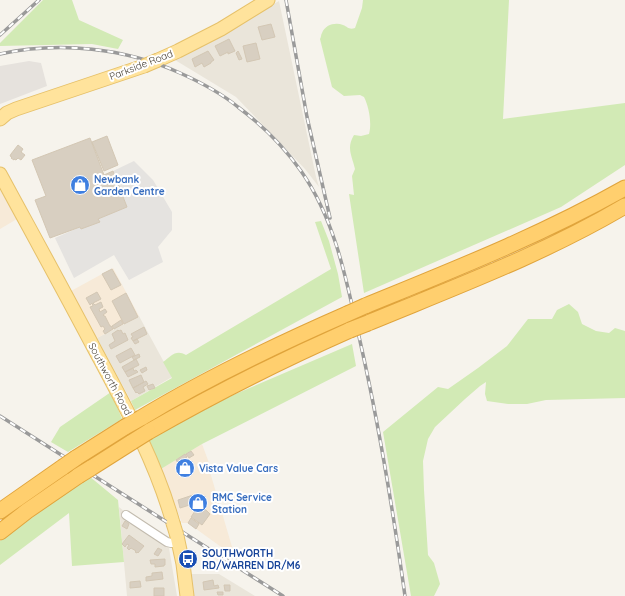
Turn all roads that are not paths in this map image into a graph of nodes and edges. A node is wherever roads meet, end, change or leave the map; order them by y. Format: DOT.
graph roads {
  1 [pos="268,0"];
  2 [pos="2,116"];
  3 [pos="0,174"];
  4 [pos="625,188"];
  5 [pos="625,206"];
  6 [pos="0,511"];
  7 [pos="126,515"];
  8 [pos="0,532"];
  9 [pos="178,540"];
  10 [pos="187,596"];
  1 -- 2 [label="main road, Parkside Road, bridge"];
  3 -- 9 [label="main road, Southworth Road, bridge"];
  4 -- 6 [label="highway, bridge"];
  5 -- 8 [label="highway, bridge"];
  7 -- 9 [label="street"];
  9 -- 10 [label="main road, Southworth Road"];
}
